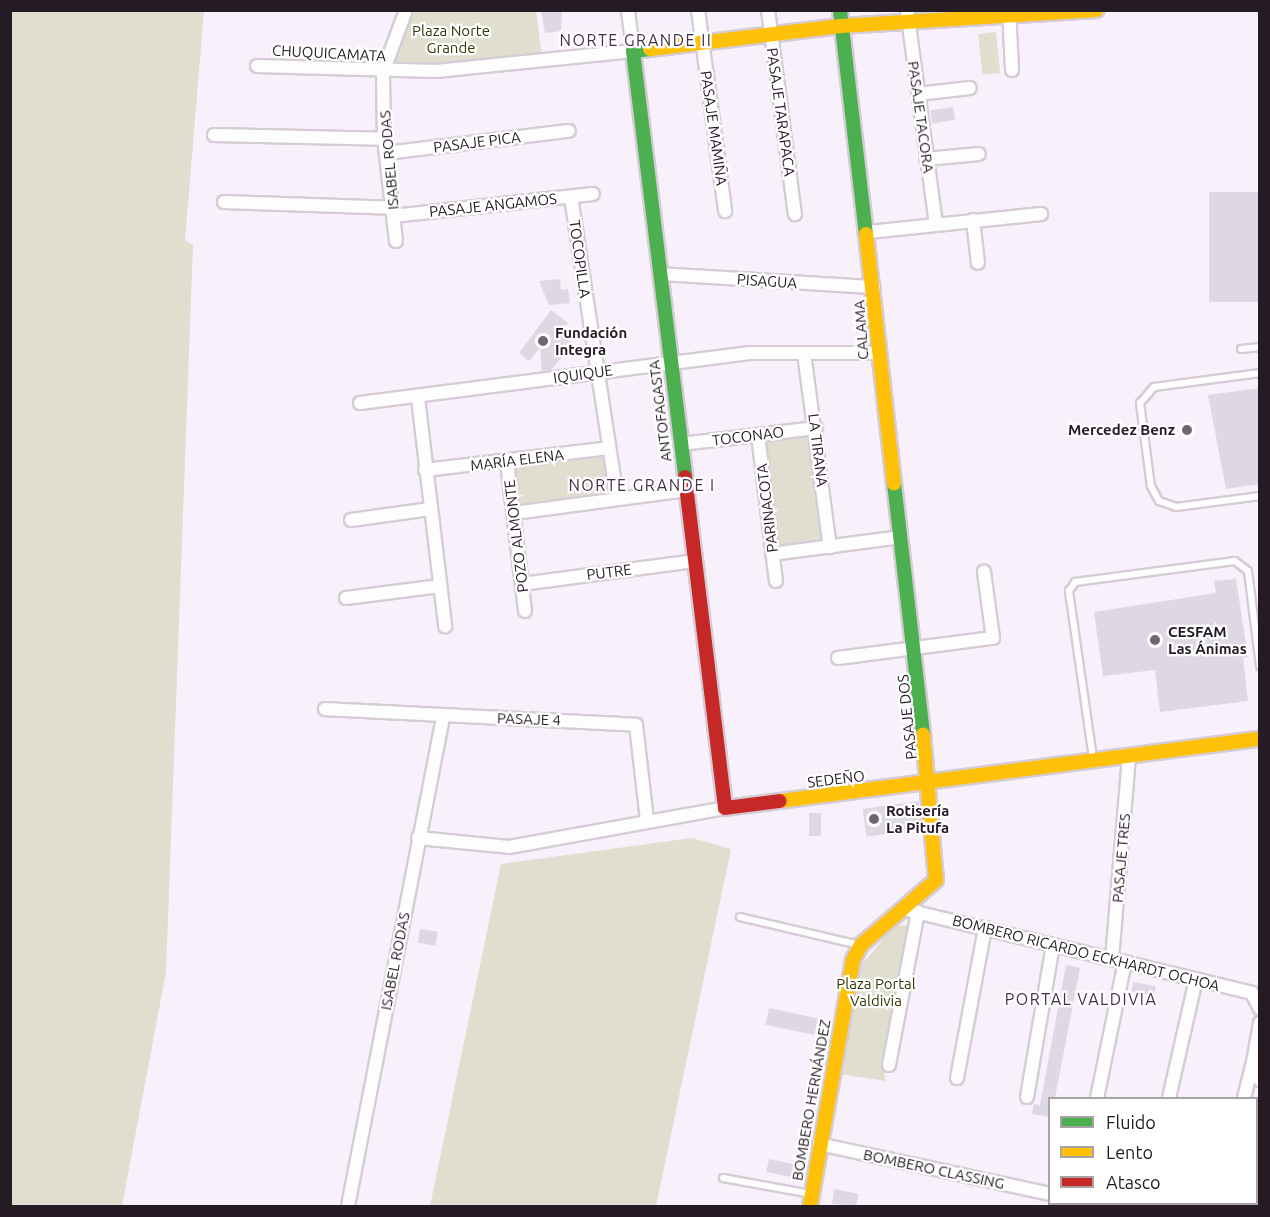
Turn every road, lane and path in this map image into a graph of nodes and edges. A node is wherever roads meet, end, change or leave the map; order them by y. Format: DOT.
graph roads {
  1 [pos="406,10"];
  2 [pos="628,10"];
  3 [pos="698,10"];
  4 [pos="768,10"];
  5 [pos="840,10"];
  6 [pos="1097,10"];
  7 [pos="1009,13"];
  8 [pos="907,16"];
  9 [pos="842,26"];
  10 [pos="770,35"];
  11 [pos="702,43"];
  12 [pos="633,51"];
  13 [pos="257,66"];
  14 [pos="1011,70"];
  15 [pos="383,72"];
  16 [pos="970,88"];
  17 [pos="918,94"];
  18 [pos="569,131"];
  19 [pos="214,135"];
  20 [pos="384,139"];
  21 [pos="386,153"];
  22 [pos="980,154"];
  23 [pos="926,159"];
  24 [pos="593,194"];
  25 [pos="571,197"];
  26 [pos="224,201"];
  27 [pos="725,211"];
  28 [pos="393,212"];
  29 [pos="795,214"];
  30 [pos="1041,214"];
  31 [pos="973,220"];
  32 [pos="936,224"];
  33 [pos="869,232"];
  34 [pos="396,241"];
  35 [pos="978,263"];
  36 [pos="660,274"];
  37 [pos="874,287"];
  38 [pos="1260,347"];
  39 [pos="1241,349"];
  40 [pos="804,353"];
  41 [pos="878,353"];
  42 [pos="671,363"];
  43 [pos="597,372"];
  44 [pos="1260,374"];
  45 [pos="418,398"];
  46 [pos="360,404"];
  47 [pos="816,428"];
  48 [pos="758,435"];
  49 [pos="681,444"];
  50 [pos="609,448"];
  51 [pos="507,462"];
  52 [pos="425,470"];
  53 [pos="686,490"];
  54 [pos="1260,496"];
  55 [pos="617,499"];
  56 [pos="430,509"];
  57 [pos="513,513"];
  58 [pos="351,519"];
  59 [pos="901,537"];
  60 [pos="830,547"];
  61 [pos="772,554"];
  62 [pos="695,561"];
  63 [pos="984,572"];
  64 [pos="776,581"];
  65 [pos="522,584"];
  66 [pos="440,586"];
  67 [pos="346,598"];
  68 [pos="525,611"];
  69 [pos="445,626"];
  70 [pos="916,647"];
  71 [pos="838,658"];
  72 [pos="1260,666"];
  73 [pos="325,709"];
  74 [pos="443,716"];
  75 [pos="1260,739"];
  76 [pos="1130,757"];
  77 [pos="1093,761"];
  78 [pos="931,784"];
  79 [pos="725,808"];
  80 [pos="647,820"];
  81 [pos="418,838"];
  82 [pos="903,909"];
  83 [pos="918,912"];
  84 [pos="740,917"];
  85 [pos="985,928"];
  86 [pos="861,945"];
  87 [pos="1053,945"];
  88 [pos="1112,959"];
  89 [pos="1125,962"];
  90 [pos="1196,979"];
  91 [pos="1260,1009"];
  92 [pos="1260,1023"];
  93 [pos="1253,1062"];
  94 [pos="889,1065"];
  95 [pos="957,1078"];
  96 [pos="1260,1080"];
  97 [pos="1027,1097"];
  98 [pos="1097,1097"];
  99 [pos="1169,1097"];
  100 [pos="1244,1097"];
  101 [pos="819,1144"];
  102 [pos="723,1178"];
  103 [pos="1047,1194"];
  104 [pos="811,1200"];
  105 [pos="348,1206"];
  106 [pos="1042,1206"];
  1 -- 15 [label="street, ISABEL RODAS"];
  2 -- 12 [label="street, ANTOFAGASTA"];
  3 -- 11 [label="street, PASAJE MAMIÑA"];
  4 -- 10 [label="street, PASAJE TARAPACA"];
  5 -- 9 [label="street, CALAMA"];
  6 -- 7 [label="street, CHUQUICAMATA"];
  7 -- 8 [label="street, CHUQUICAMATA"];
  7 -- 14 [label="street"];
  8 -- 9 [label="street, CHUQUICAMATA"];
  8 -- 17 [label="street, PASAJE TACORA"];
  9 -- 10 [label="street, CHUQUICAMATA"];
  9 -- 33 [label="street, CALAMA"];
  10 -- 11 [label="street, CHUQUICAMATA"];
  10 -- 29 [label="street, PASAJE TARAPACA"];
  11 -- 12 [label="street, CHUQUICAMATA"];
  11 -- 27 [label="street, PASAJE MAMIÑA"];
  12 -- 15 [label="street, CHUQUICAMATA"];
  12 -- 36 [label="street, ANTOFAGASTA"];
  13 -- 15 [label="street, CHUQUICAMATA"];
  15 -- 20 [label="street, ISABEL RODAS"];
  16 -- 17 [label="street"];
  17 -- 23 [label="street, PASAJE TACORA"];
  18 -- 21 [label="street, PASAJE PICA"];
  19 -- 20 [label="street"];
  20 -- 21 [label="street, ISABEL RODAS"];
  21 -- 28 [label="street, ISABEL RODAS"];
  22 -- 23 [label="street"];
  23 -- 32 [label="street, PASAJE TACORA"];
  24 -- 25 [label="street, PASAJE ANGAMOS"];
  25 -- 28 [label="street, PASAJE ANGAMOS"];
  25 -- 43 [label="street, TOCOPILLA"];
  26 -- 28 [label="street, PASAJE ANGAMOS"];
  28 -- 34 [label="street, ISABEL RODAS"];
  30 -- 31 [label="street"];
  31 -- 32 [label="street"];
  31 -- 35 [label="street"];
  32 -- 33 [label="street"];
  33 -- 37 [label="street, CALAMA"];
  36 -- 37 [label="street, PISAGUA"];
  36 -- 42 [label="street, ANTOFAGASTA"];
  37 -- 41 [label="street, CALAMA"];
  38 -- 39 [label="lane"];
  40 -- 41 [label="street, IQUIQUE"];
  40 -- 42 [label="street, IQUIQUE"];
  40 -- 47 [label="street, LA TIRANA"];
  41 -- 59 [label="street, CALAMA"];
  42 -- 43 [label="street, IQUIQUE"];
  42 -- 49 [label="street, ANTOFAGASTA"];
  43 -- 45 [label="street, IQUIQUE"];
  43 -- 50 [label="street, TOCOPILLA"];
  44 -- 54 [label="lane"];
  45 -- 46 [label="street, IQUIQUE"];
  45 -- 52 [label="street"];
  47 -- 48 [label="street, TOCONAO"];
  47 -- 60 [label="street, LA TIRANA"];
  48 -- 49 [label="street, TOCONAO"];
  48 -- 61 [label="street, PARINACOTA"];
  49 -- 53 [label="street, ANTOFAGASTA"];
  50 -- 51 [label="street, MARÍA ELENA"];
  50 -- 55 [label="street, TOCOPILLA"];
  51 -- 52 [label="street, MARÍA ELENA"];
  51 -- 57 [label="street, POZO ALMONTE"];
  52 -- 56 [label="street"];
  53 -- 55 [label="street"];
  53 -- 62 [label="street, ANTOFAGASTA"];
  55 -- 57 [label="street"];
  56 -- 58 [label="street"];
  56 -- 66 [label="street"];
  57 -- 65 [label="street, POZO ALMONTE"];
  59 -- 60 [label="street"];
  59 -- 70 [label="street, CALAMA"];
  60 -- 61 [label="street"];
  61 -- 64 [label="street, PARINACOTA"];
  62 -- 65 [label="street, PUTRE"];
  62 -- 79 [label="street, ANTOFAGASTA"];
  63 -- 70 [label="street"];
  65 -- 68 [label="street, POZO ALMONTE"];
  66 -- 67 [label="street"];
  66 -- 69 [label="street"];
  70 -- 71 [label="street"];
  70 -- 78 [label="street, PASAJE DOS"];
  72 -- 77 [label="lane"];
  73 -- 74 [label="street, PASAJE 4"];
  74 -- 80 [label="street, PASAJE 4"];
  74 -- 81 [label="street, ISABEL RODAS"];
  75 -- 76 [label="street, SEDEÑO"];
  76 -- 77 [label="street, SEDEÑO"];
  76 -- 88 [label="street, PASAJE TRES"];
  77 -- 78 [label="street, SEDEÑO"];
  78 -- 79 [label="street, SEDEÑO"];
  78 -- 82 [label="street"];
  79 -- 80 [label="street, SEDEÑO"];
  80 -- 81 [label="street, SEDEÑO"];
  81 -- 105 [label="street, ISABEL RODAS"];
  82 -- 83 [label="street, BOMBERO RICARDO ECKHARDT OCHOA"];
  82 -- 86 [label="street"];
  83 -- 85 [label="street, BOMBERO RICARDO ECKHARDT OCHOA"];
  83 -- 94 [label="street"];
  84 -- 86 [label="lane"];
  85 -- 87 [label="street, BOMBERO RICARDO ECKHARDT OCHOA"];
  85 -- 95 [label="street"];
  86 -- 101 [label="street, BOMBERO HERNÁNDEZ"];
  87 -- 88 [label="street, BOMBERO RICARDO ECKHARDT OCHOA"];
  87 -- 97 [label="street"];
  88 -- 89 [label="street, BOMBERO RICARDO ECKHARDT OCHOA"];
  89 -- 90 [label="street, BOMBERO RICARDO ECKHARDT OCHOA"];
  89 -- 98 [label="street"];
  90 -- 91 [label="street, BOMBERO RICARDO ECKHARDT OCHOA"];
  90 -- 99 [label="street"];
  92 -- 93 [label="street"];
  93 -- 96 [label="street"];
  93 -- 100 [label="street"];
  101 -- 103 [label="street, BOMBERO CLASSING"];
  101 -- 104 [label="street, BOMBERO HERNÁNDEZ"];
  102 -- 104 [label="lane"];
  103 -- 106 [label="street"];
}
